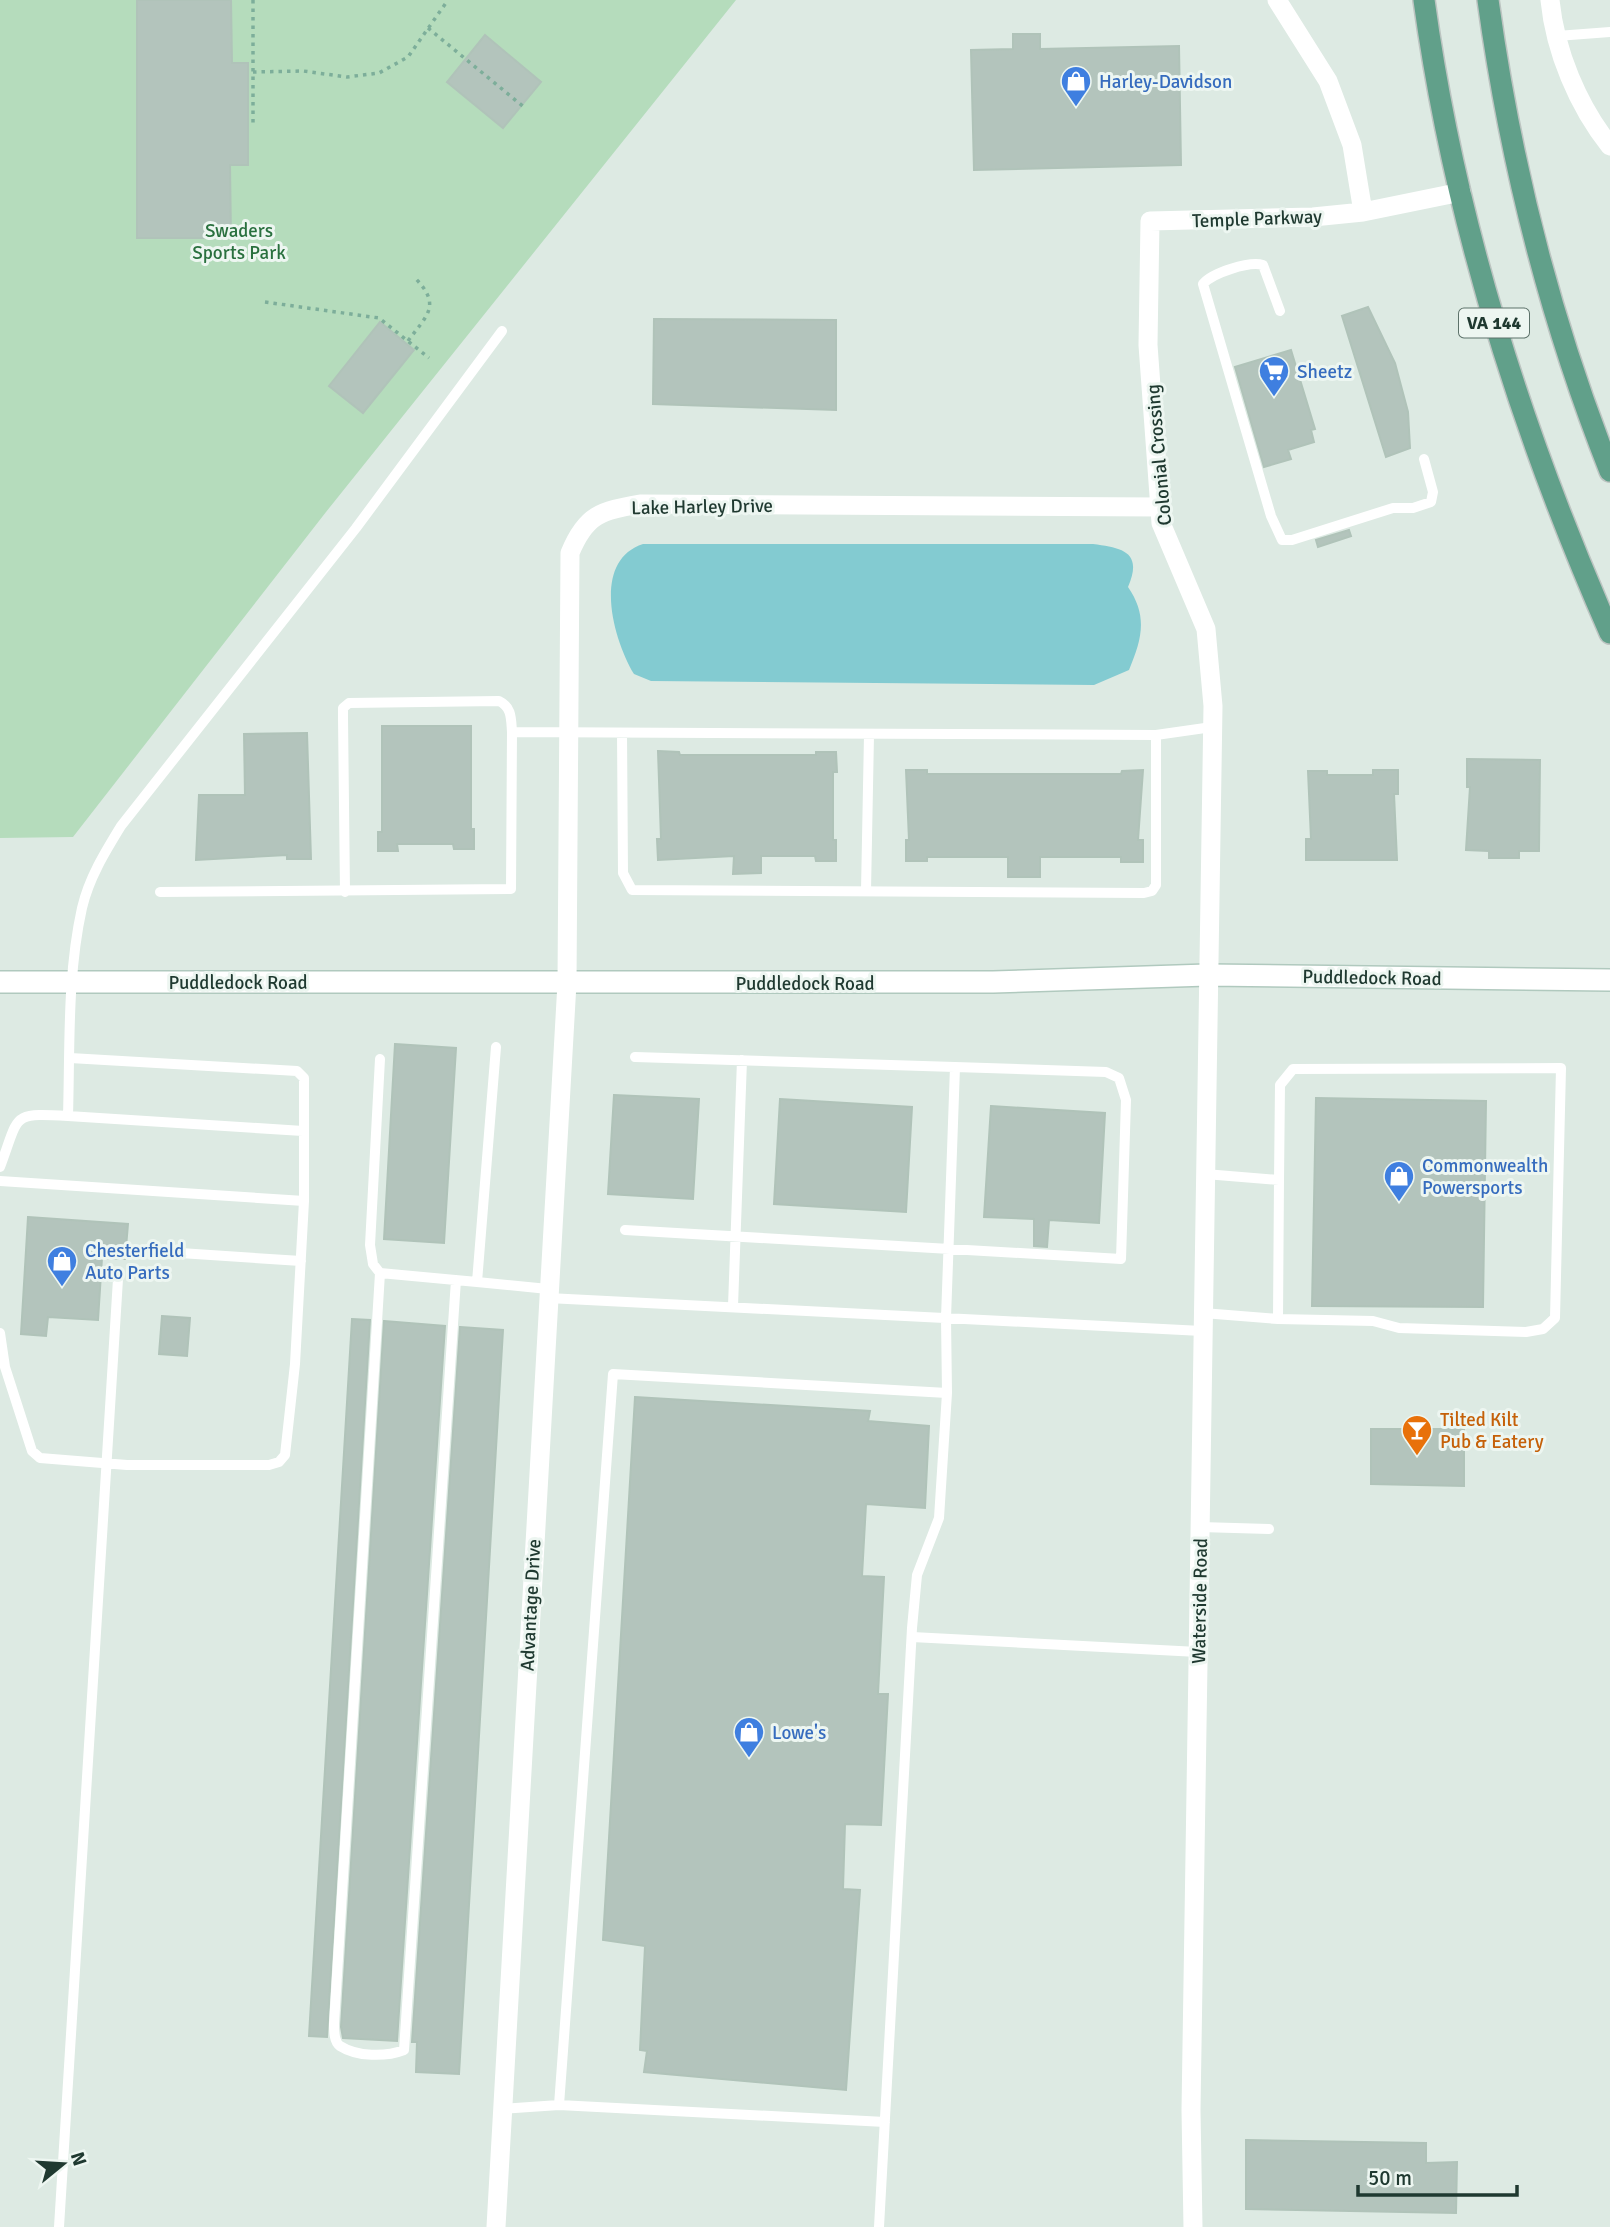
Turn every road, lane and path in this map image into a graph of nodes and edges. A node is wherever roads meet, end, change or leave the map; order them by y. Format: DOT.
graph roads {
  1 [pos="253,0"];
  2 [pos="448,0"];
  3 [pos="1277,0"];
  4 [pos="1424,0"];
  5 [pos="1488,0"];
  6 [pos="1550,0"];
  7 [pos="428,28"];
  8 [pos="1610,32"];
  9 [pos="1557,36"];
  10 [pos="253,72"];
  11 [pos="525,108"];
  12 [pos="253,125"];
  13 [pos="1610,146"];
  14 [pos="1461,192"];
  15 [pos="1363,212"];
  16 [pos="1150,220"];
  17 [pos="416,279"];
  18 [pos="265,302"];
  19 [pos="1280,311"];
  20 [pos="502,331"];
  21 [pos="408,341"];
  22 [pos="429,358"];
  23 [pos="1424,459"];
  24 [pos="1610,471"];
  25 [pos="1160,507"];
  26 [pos="1610,633"];
  27 [pos="1212,727"];
  28 [pos="512,732"];
  29 [pos="567,733"];
  30 [pos="622,733"];
  31 [pos="869,734"];
  32 [pos="1156,735"];
  33 [pos="866,891"];
  34 [pos="160,892"];
  35 [pos="345,892"];
  36 [pos="1207,975"];
  37 [pos="1610,980"];
  38 [pos="0,982"];
  39 [pos="72,982"];
  40 [pos="567,982"];
  41 [pos="496,1047"];
  42 [pos="635,1057"];
  43 [pos="70,1058"];
  44 [pos="380,1059"];
  45 [pos="742,1060"];
  46 [pos="955,1067"];
  47 [pos="68,1116"];
  48 [pos="303,1131"];
  49 [pos="0,1167"];
  50 [pos="1204,1174"];
  51 [pos="1279,1180"];
  52 [pos="0,1181"];
  53 [pos="304,1201"];
  54 [pos="625,1230"];
  55 [pos="735,1237"];
  56 [pos="948,1248"];
  57 [pos="165,1252"];
  58 [pos="301,1261"];
  59 [pos="380,1273"];
  60 [pos="118,1279"];
  61 [pos="456,1280"];
  62 [pos="478,1282"];
  63 [pos="547,1293"];
  64 [pos="733,1306"];
  65 [pos="946,1318"];
  66 [pos="1278,1319"];
  67 [pos="1202,1322"];
  68 [pos="0,1333"];
  69 [pos="947,1392"];
  70 [pos="108,1464"];
  71 [pos="1200,1527"];
  72 [pos="1269,1529"];
  73 [pos="912,1637"];
  74 [pos="1198,1652"];
  75 [pos="559,2105"];
  76 [pos="502,2109"];
  77 [pos="885,2122"];
  78 [pos="59,2227"];
  79 [pos="496,2227"];
  80 [pos="879,2227"];
  81 [pos="1193,2227"];
  1 -- 10 [label="path"];
  2 -- 7 [label="path"];
  3 -- 15 [label="street"];
  4 -- 14 [label="main road, VA 144"];
  5 -- 24 [label="main road, VA 144"];
  6 -- 9 [label="street"];
  7 -- 10 [label="path"];
  7 -- 11 [label="path"];
  8 -- 9 [label="lane"];
  9 -- 13 [label="street"];
  10 -- 12 [label="path"];
  14 -- 15 [label="street, Temple Parkway"];
  14 -- 26 [label="main road, VA 144"];
  15 -- 16 [label="street, Temple Parkway"];
  16 -- 25 [label="street, Colonial Crossing"];
  17 -- 21 [label="path"];
  18 -- 21 [label="path"];
  19 -- 23 [label="lane"];
  20 -- 39 [label="lane"];
  21 -- 22 [label="path"];
  25 -- 27 [label="street, Colonial Crossing"];
  25 -- 29 [label="street, Lake Harley Drive"];
  27 -- 32 [label="lane"];
  27 -- 36 [label="street, Colonial Crossing"];
  28 -- 29 [label="lane"];
  28 -- 35 [label="lane"];
  28 -- 35 [label="lane"];
  29 -- 30 [label="lane"];
  29 -- 40 [label="street, Lake Harley Drive"];
  30 -- 31 [label="lane"];
  30 -- 33 [label="lane"];
  31 -- 32 [label="lane"];
  31 -- 33 [label="lane"];
  32 -- 33 [label="lane"];
  34 -- 35 [label="lane"];
  36 -- 37 [label="main road, Puddledock Road"];
  36 -- 40 [label="main road, Puddledock Road"];
  36 -- 50 [label="street, Waterside Road"];
  38 -- 39 [label="main road, Puddledock Road"];
  39 -- 40 [label="main road, Puddledock Road"];
  39 -- 43 [label="lane"];
  40 -- 63 [label="street, Advantage Drive"];
  41 -- 62 [label="lane"];
  42 -- 45 [label="lane"];
  43 -- 47 [label="lane"];
  43 -- 48 [label="lane"];
  44 -- 59 [label="lane"];
  45 -- 46 [label="lane"];
  45 -- 55 [label="lane"];
  46 -- 56 [label="lane"];
  46 -- 56 [label="lane"];
  47 -- 48 [label="lane"];
  47 -- 49 [label="lane"];
  48 -- 53 [label="lane"];
  50 -- 51 [label="lane"];
  50 -- 67 [label="street, Waterside Road"];
  51 -- 66 [label="lane"];
  51 -- 66 [label="lane"];
  52 -- 53 [label="lane"];
  53 -- 58 [label="lane"];
  54 -- 55 [label="lane"];
  55 -- 56 [label="lane"];
  55 -- 64 [label="lane"];
  56 -- 65 [label="lane"];
  57 -- 58 [label="lane"];
  58 -- 70 [label="lane"];
  59 -- 61 [label="lane"];
  59 -- 61 [label="lane"];
  60 -- 70 [label="lane"];
  61 -- 62 [label="lane"];
  62 -- 63 [label="lane"];
  63 -- 64 [label="lane"];
  63 -- 76 [label="street, Advantage Drive"];
  64 -- 65 [label="lane"];
  65 -- 67 [label="lane"];
  65 -- 69 [label="lane"];
  66 -- 67 [label="lane"];
  67 -- 71 [label="street, Waterside Road"];
  68 -- 70 [label="lane"];
  69 -- 73 [label="lane"];
  69 -- 75 [label="lane"];
  70 -- 78 [label="lane"];
  71 -- 72 [label="lane"];
  71 -- 74 [label="street, Waterside Road"];
  73 -- 74 [label="lane"];
  73 -- 77 [label="lane"];
  74 -- 81 [label="street, Waterside Road"];
  75 -- 76 [label="lane"];
  75 -- 77 [label="lane"];
  76 -- 79 [label="street, Advantage Drive"];
  77 -- 80 [label="lane"];
}
